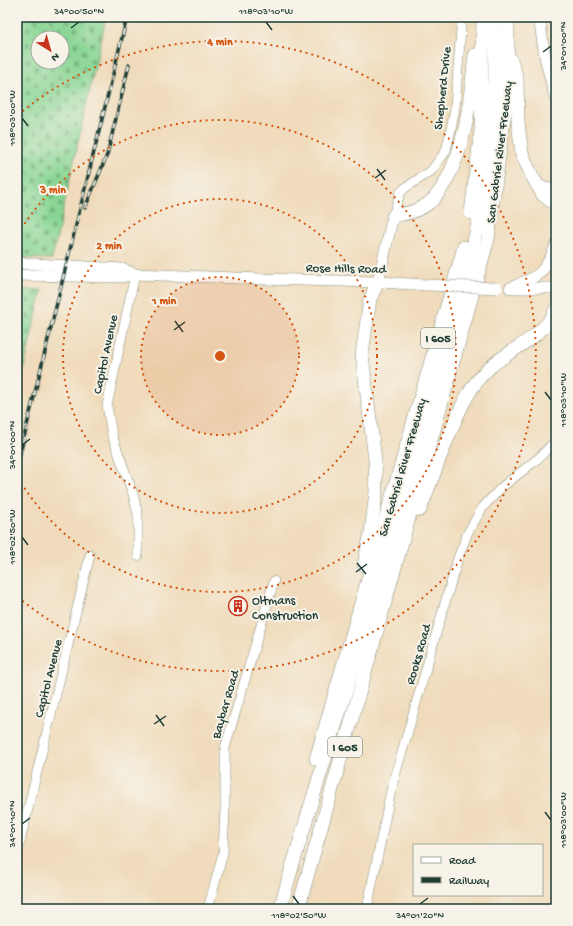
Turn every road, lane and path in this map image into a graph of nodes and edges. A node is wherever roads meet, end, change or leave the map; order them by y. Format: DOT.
graph roads {
  1 [pos="461,17"];
  2 [pos="478,17"];
  3 [pos="483,17"];
  4 [pos="495,17"];
  5 [pos="499,17"];
  6 [pos="508,17"];
  7 [pos="539,17"];
  8 [pos="508,51"];
  9 [pos="556,101"];
  10 [pos="504,119"];
  11 [pos="537,185"];
  12 [pos="556,188"];
  13 [pos="556,205"];
  14 [pos="393,216"];
  15 [pos="556,245"];
  16 [pos="17,264"];
  17 [pos="135,274"];
  18 [pos="17,275"];
  19 [pos="378,282"];
  20 [pos="510,288"];
  21 [pos="556,288"];
  22 [pos="556,308"];
  23 [pos="556,440"];
  24 [pos="423,473"];
  25 [pos="90,555"];
  26 [pos="138,556"];
  27 [pos="274,581"];
  28 [pos="391,584"];
  29 [pos="347,651"];
  30 [pos="17,854"];
  31 [pos="208,909"];
  32 [pos="272,909"];
  33 [pos="280,909"];
  34 [pos="290,909"];
  35 [pos="298,909"];
  36 [pos="368,909"];
  1 -- 14 [label="street, Shepherd Drive"];
  2 -- 14 [label="highway"];
  3 -- 29 [label="highway, San Gabriel River Freeway / I 605"];
  4 -- 33 [label="highway"];
  5 -- 10 [label="highway"];
  6 -- 8 [label="highway, San Gabriel River Freeway / I 605"];
  7 -- 9 [label="main road"];
  8 -- 10 [label="highway, San Gabriel River Freeway / I 605"];
  8 -- 11 [label="highway"];
  10 -- 24 [label="highway, San Gabriel River Freeway / I 605"];
  11 -- 12 [label="highway"];
  11 -- 13 [label="highway"];
  14 -- 19 [label="main road, Shepherd Drive"];
  15 -- 20 [label="main road"];
  16 -- 17 [label="main road, Rose Hills Road"];
  17 -- 18 [label="main road, Rose Hills Road"];
  17 -- 19 [label="main road, Rose Hills Road"];
  17 -- 26 [label="street, Capitol Avenue"];
  19 -- 20 [label="main road, Rose Hills Road, bridge"];
  19 -- 29 [label="highway"];
  20 -- 21 [label="main road, Rose Hills Road"];
  22 -- 28 [label="highway"];
  23 -- 36 [label="street, Rooks Road"];
  24 -- 28 [label="highway, San Gabriel River Freeway / I 605"];
  24 -- 34 [label="highway"];
  25 -- 30 [label="street, Capitol Avenue"];
  27 -- 31 [label="street, Baybar Road"];
  28 -- 35 [label="highway, San Gabriel River Freeway / I 605"];
  29 -- 32 [label="highway, San Gabriel River Freeway / I 605"];
}
